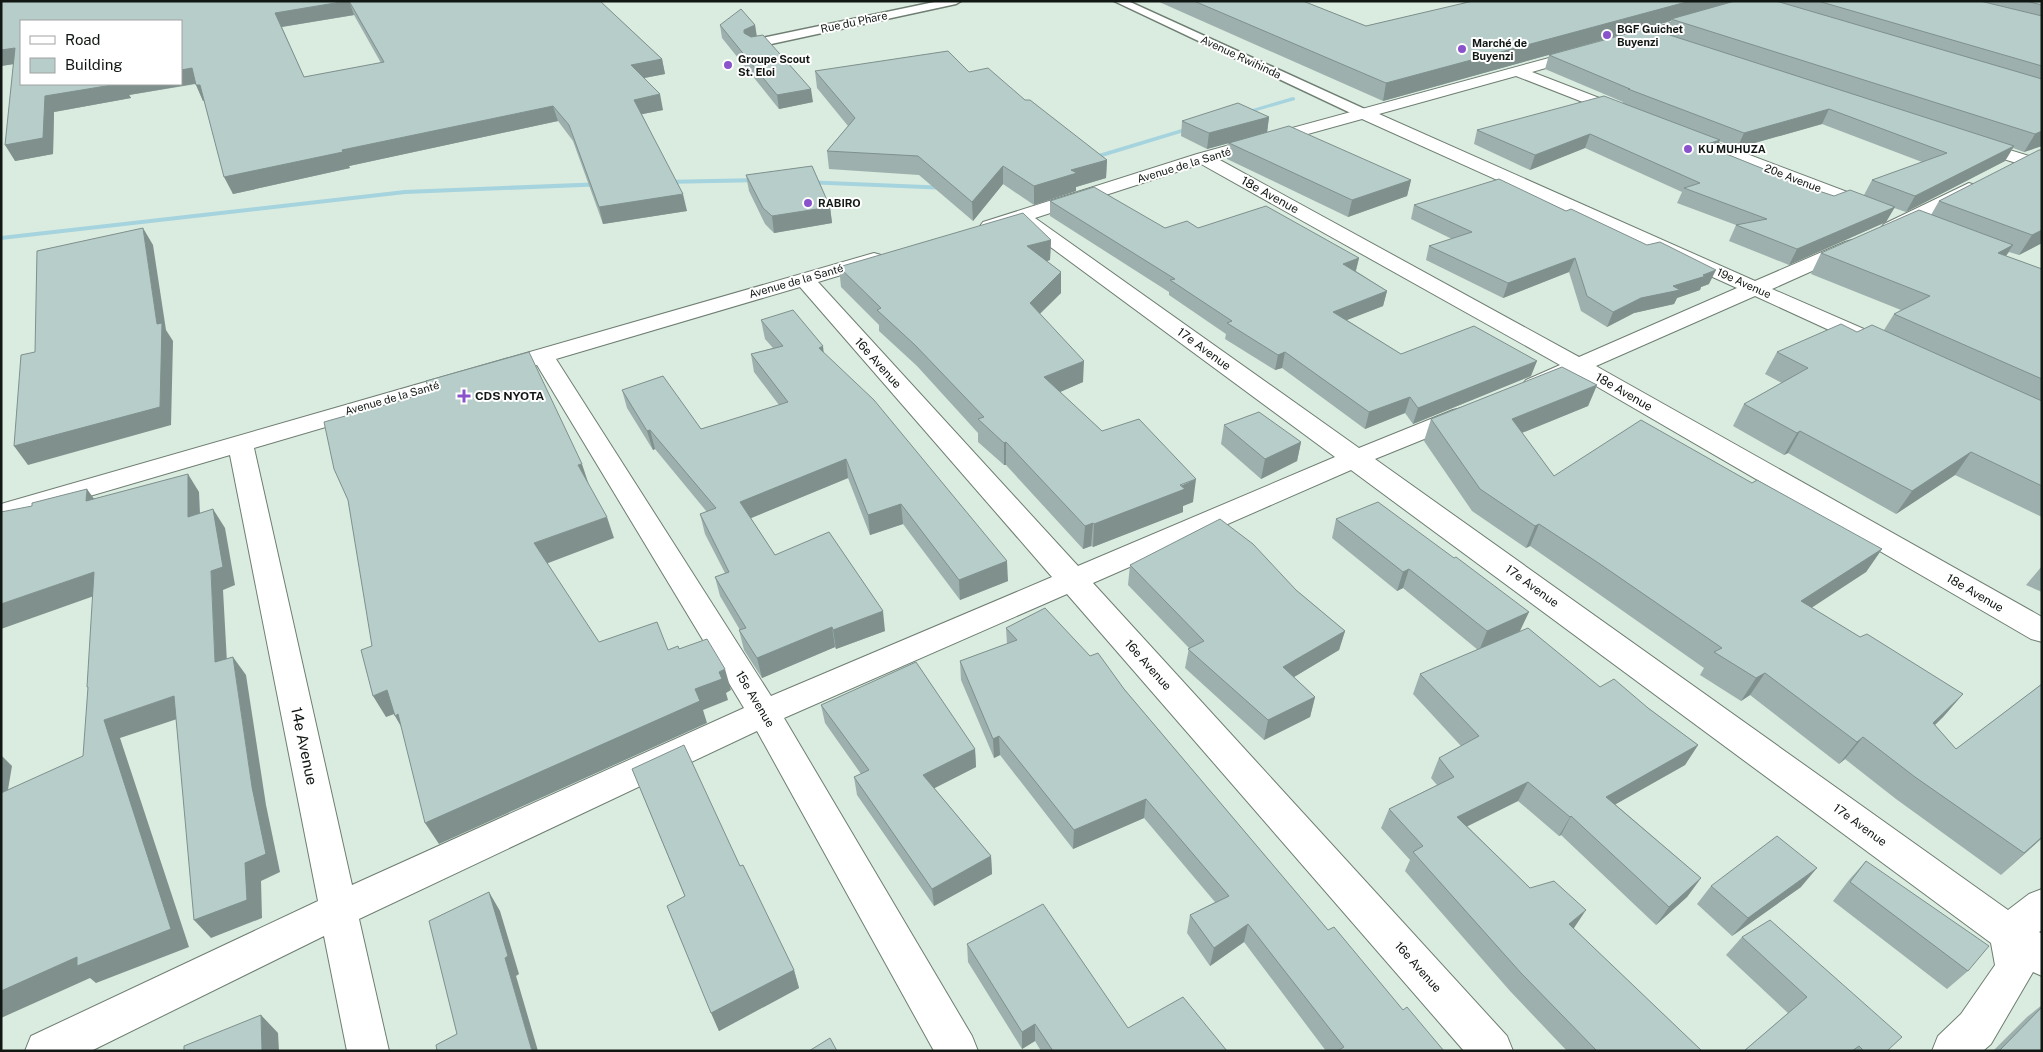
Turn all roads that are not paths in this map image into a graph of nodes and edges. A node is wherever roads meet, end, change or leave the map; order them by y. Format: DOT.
graph roads {
  1 [pos="956,1"];
  2 [pos="1119,1"];
  3 [pos="1761,6"];
  4 [pos="1645,36"];
  5 [pos="753,44"];
  6 [pos="1673,45"];
  7 [pos="1517,71"];
  8 [pos="1362,113"];
  9 [pos="1647,121"];
  10 [pos="1666,128"];
  11 [pos="1957,138"];
  12 [pos="1203,158"];
  13 [pos="2036,160"];
  14 [pos="1022,217"];
  15 [pos="1915,225"];
  16 [pos="976,230"];
  17 [pos="892,254"];
  18 [pos="804,279"];
  19 [pos="1756,288"];
  20 [pos="1890,349"];
  21 [pos="542,354"];
  22 [pos="1580,367"];
  23 [pos="240,442"];
  24 [pos="1356,458"];
  25 [pos="1,513"];
  26 [pos="1072,580"];
  27 [pos="2042,631"];
  28 [pos="764,713"];
  29 [pos="2042,906"];
  30 [pos="338,910"];
  31 [pos="2009,933"];
  32 [pos="2042,957"];
  33 [pos="46,1051"];
  34 [pos="368,1051"];
  35 [pos="957,1051"];
  36 [pos="1492,1051"];
  37 [pos="1953,1051"];
  1 -- 5 [label="lane, Rue du Phare"];
  2 -- 8 [label="lane, Avenue Rwihinda"];
  3 -- 4 [label="street, Avenue de la Santé"];
  4 -- 6 [label="street"];
  4 -- 7 [label="street, Avenue de la Santé"];
  7 -- 8 [label="street, Avenue de la Santé"];
  7 -- 9 [label="street"];
  8 -- 12 [label="street, Avenue de la Santé"];
  8 -- 19 [label="street, 19e Avenue"];
  10 -- 15 [label="street, 20e Avenue"];
  11 -- 13 [label="street"];
  12 -- 14 [label="street, Avenue de la Santé"];
  12 -- 22 [label="street, 18e Avenue"];
  13 -- 15 [label="street"];
  14 -- 16 [label="street, Avenue de la Santé"];
  14 -- 24 [label="street, 17e Avenue"];
  15 -- 19 [label="street"];
  17 -- 18 [label="street, Avenue de la Santé"];
  18 -- 21 [label="street, Avenue de la Santé"];
  18 -- 26 [label="street, 16e Avenue"];
  19 -- 20 [label="street, 19e Avenue"];
  19 -- 22 [label="street"];
  21 -- 23 [label="street, Avenue de la Santé"];
  21 -- 28 [label="street, 15e Avenue"];
  22 -- 24 [label="street"];
  22 -- 27 [label="street, 18e Avenue"];
  23 -- 25 [label="street, Avenue de la Santé"];
  23 -- 30 [label="street, 14e Avenue"];
  24 -- 26 [label="street"];
  24 -- 31 [label="street, 17e Avenue"];
  26 -- 28 [label="street"];
  26 -- 36 [label="street, 16e Avenue"];
  28 -- 30 [label="street"];
  28 -- 35 [label="street, 15e Avenue"];
  29 -- 31 [label="street"];
  30 -- 33 [label="street"];
  30 -- 34 [label="street, 14e Avenue"];
  31 -- 32 [label="street, 17e Avenue"];
  31 -- 37 [label="street"];
}
